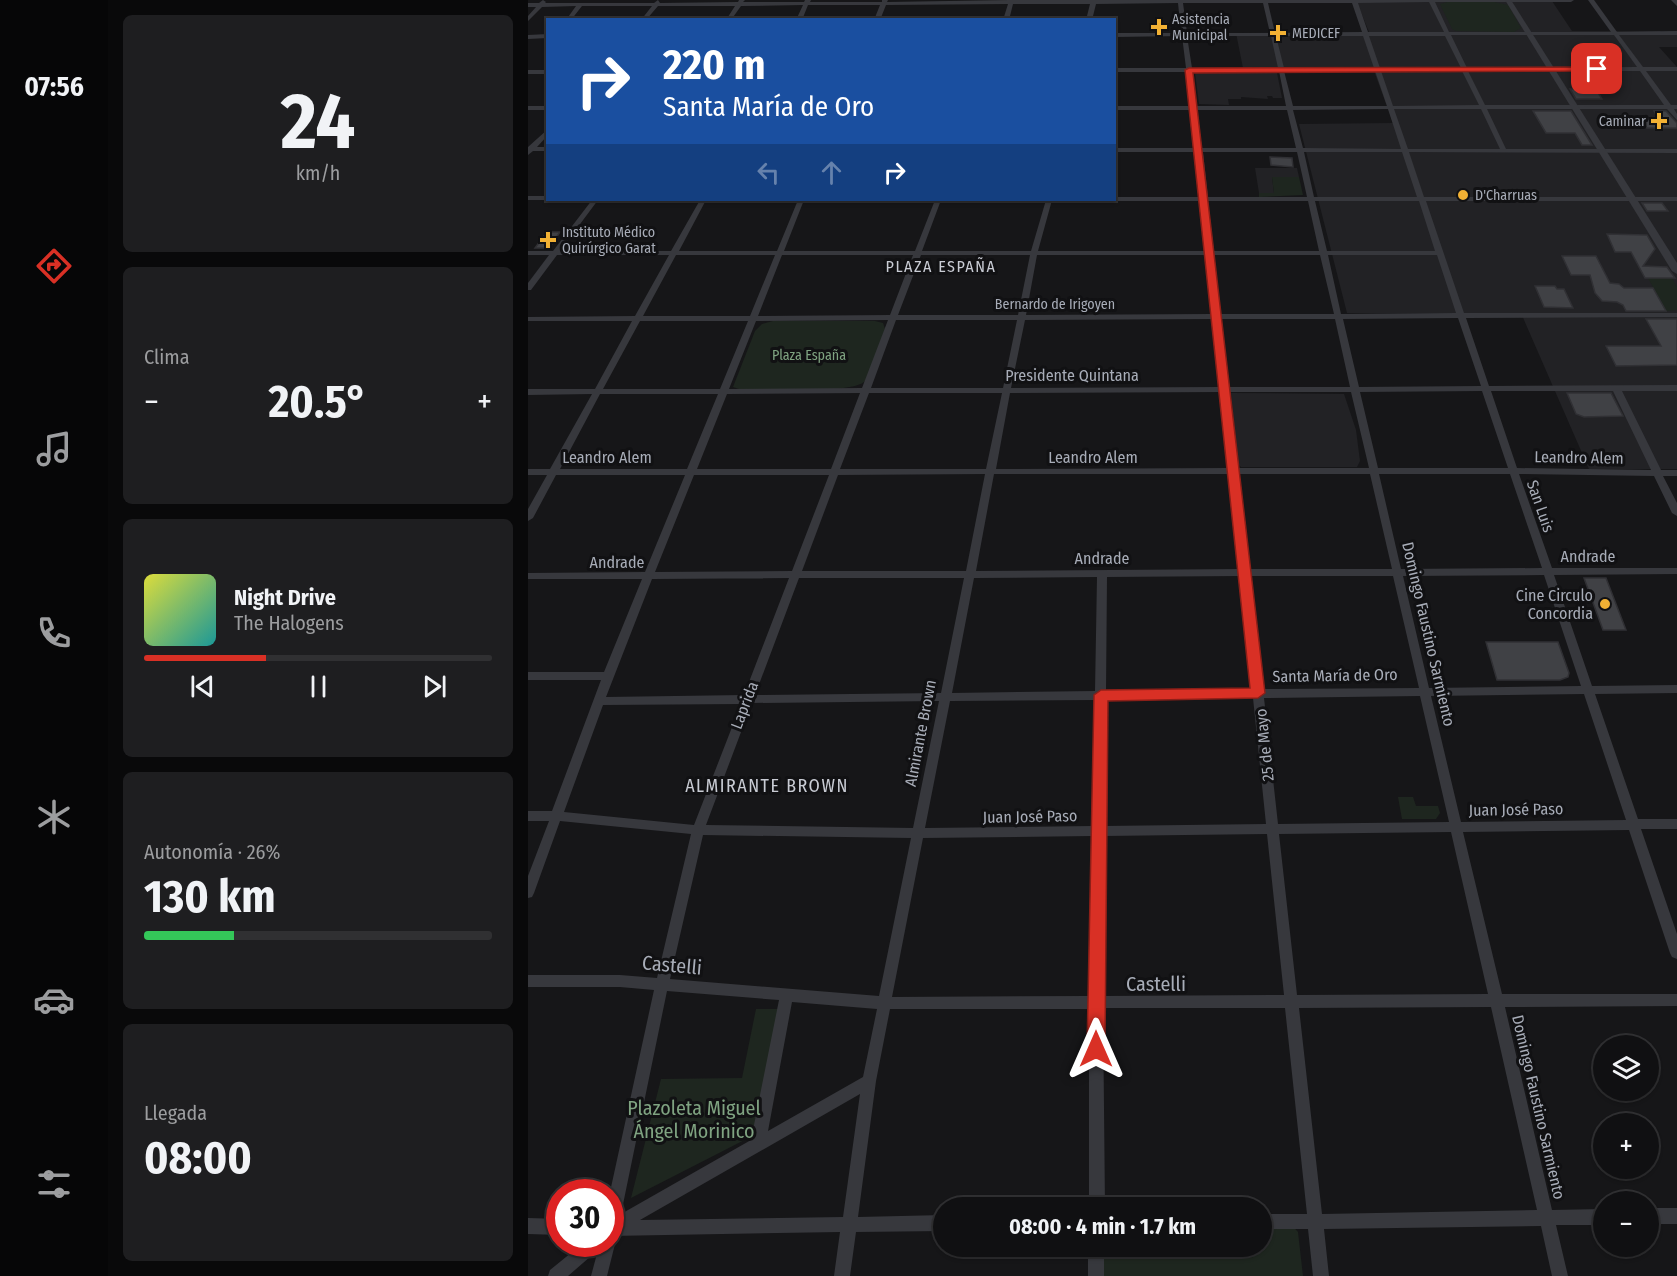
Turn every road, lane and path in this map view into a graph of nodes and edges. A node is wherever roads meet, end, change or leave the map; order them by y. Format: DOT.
graph roads {
  1 [pos="1432,0"];
  2 [pos="1509,0"];
  3 [pos="1571,0"];
  4 [pos="1591,0"];
  5 [pos="1674,0"];
  6 [pos="884,1"];
  7 [pos="1012,1"];
  8 [pos="1094,1"];
  9 [pos="1180,1"];
  10 [pos="1265,1"];
  11 [pos="1355,1"];
  12 [pos="544,2"];
  13 [pos="658,2"];
  14 [pos="741,2"];
  15 [pos="808,2"];
  16 [pos="528,4"];
  17 [pos="580,4"];
  18 [pos="1677,4"];
  19 [pos="570,18"];
  20 [pos="645,18"];
  21 [pos="729,18"];
  22 [pos="800,18"];
  23 [pos="878,18"];
  24 [pos="1007,18"];
  25 [pos="1090,18"];
  26 [pos="528,20"];
  27 [pos="1615,33"];
  28 [pos="1677,33"];
  29 [pos="1272,34"];
  30 [pos="1365,34"];
  31 [pos="1447,34"];
  32 [pos="1530,34"];
  33 [pos="1116,35"];
  34 [pos="1184,35"];
  35 [pos="546,36"];
  36 [pos="528,37"];
  37 [pos="1641,68"];
  38 [pos="1377,69"];
  39 [pos="1465,69"];
  40 [pos="1677,69"];
  41 [pos="1116,70"];
  42 [pos="1189,70"];
  43 [pos="1280,70"];
  44 [pos="1552,70"];
  45 [pos="528,72"];
  46 [pos="546,72"];
  47 [pos="1669,107"];
  48 [pos="1677,107"];
  49 [pos="528,108"];
  50 [pos="546,108"];
  51 [pos="1116,108"];
  52 [pos="1194,108"];
  53 [pos="1289,108"];
  54 [pos="1390,108"];
  55 [pos="1483,108"];
  56 [pos="1575,108"];
  57 [pos="1677,118"];
  58 [pos="546,133"];
  59 [pos="546,149"];
  60 [pos="529,150"];
  61 [pos="1116,150"];
  62 [pos="1199,150"];
  63 [pos="1299,150"];
  64 [pos="1405,150"];
  65 [pos="1504,151"];
  66 [pos="1602,151"];
  67 [pos="1677,151"];
  68 [pos="528,198"];
  69 [pos="546,198"];
  70 [pos="1311,198"];
  71 [pos="1422,198"];
  72 [pos="1116,199"];
  73 [pos="1204,199"];
  74 [pos="1677,199"];
  75 [pos="1632,200"];
  76 [pos="594,201"];
  77 [pos="702,201"];
  78 [pos="801,201"];
  79 [pos="938,201"];
  80 [pos="1049,201"];
  81 [pos="780,252"];
  82 [pos="1210,252"];
  83 [pos="528,253"];
  84 [pos="553,253"];
  85 [pos="673,253"];
  86 [pos="918,253"];
  87 [pos="1323,253"];
  88 [pos="1440,253"];
  89 [pos="1035,254"];
  90 [pos="1677,271"];
  91 [pos="528,288"];
  92 [pos="1460,315"];
  93 [pos="1677,315"];
  94 [pos="1337,316"];
  95 [pos="1217,317"];
  96 [pos="892,318"];
  97 [pos="1022,318"];
  98 [pos="528,319"];
  99 [pos="636,319"];
  100 [pos="754,319"];
  101 [pos="1354,388"];
  102 [pos="1485,388"];
  103 [pos="1616,388"];
  104 [pos="1677,388"];
  105 [pos="1225,389"];
  106 [pos="1007,390"];
  107 [pos="724,391"];
  108 [pos="864,391"];
  109 [pos="528,392"];
  110 [pos="596,392"];
  111 [pos="1234,471"];
  112 [pos="1374,471"];
  113 [pos="1513,471"];
  114 [pos="528,472"];
  115 [pos="553,472"];
  116 [pos="690,472"];
  117 [pos="832,472"];
  118 [pos="992,472"];
  119 [pos="1658,473"];
  120 [pos="1677,473"];
  121 [pos="1677,513"];
  122 [pos="528,518"];
  123 [pos="1677,571"];
  124 [pos="1245,572"];
  125 [pos="1397,572"];
  126 [pos="1548,572"];
  127 [pos="1102,573"];
  128 [pos="972,574"];
  129 [pos="793,575"];
  130 [pos="528,576"];
  131 [pos="648,577"];
  132 [pos="528,676"];
  133 [pos="608,676"];
  134 [pos="1677,689"];
  135 [pos="1586,690"];
  136 [pos="1424,691"];
  137 [pos="1258,693"];
  138 [pos="1101,695"];
  139 [pos="945,697"];
  140 [pos="598,701"];
  141 [pos="746,701"];
  142 [pos="528,816"];
  143 [pos="556,816"];
  144 [pos="1633,824"];
  145 [pos="1677,824"];
  146 [pos="1455,826"];
  147 [pos="1273,828"];
  148 [pos="698,830"];
  149 [pos="1098,831"];
  150 [pos="919,833"];
  151 [pos="528,893"];
  152 [pos="1677,953"];
  153 [pos="528,981"];
  154 [pos="662,984"];
  155 [pos="787,994"];
  156 [pos="1677,1000"];
  157 [pos="1496,1002"];
  158 [pos="884,1003"];
  159 [pos="1292,1003"];
  160 [pos="1095,1004"];
  161 [pos="869,1081"];
  162 [pos="758,1143"];
  163 [pos="620,1179"];
  164 [pos="1097,1197"];
  165 [pos="1659,1216"];
  166 [pos="1677,1216"];
  167 [pos="1593,1217"];
  168 [pos="1546,1218"];
  169 [pos="624,1220"];
  170 [pos="1272,1222"];
  171 [pos="933,1223"];
  172 [pos="1316,1223"];
  173 [pos="848,1224"];
  174 [pos="528,1226"];
  175 [pos="546,1227"];
  176 [pos="624,1228"];
  177 [pos="578,1257"];
  178 [pos="604,1257"];
  179 [pos="1096,1257"];
  180 [pos="556,1276"];
  181 [pos="599,1276"];
  182 [pos="842,1276"];
  183 [pos="1096,1276"];
  184 [pos="1321,1276"];
  185 [pos="1560,1276"];
  1 -- 2 [label="street"];
  1 -- 11 [label="street"];
  1 -- 31 [label="street"];
  2 -- 3 [label="street"];
  2 -- 32 [label="street"];
  4 -- 27 [label="street"];
  5 -- 18 [label="street"];
  6 -- 7 [label="street"];
  6 -- 15 [label="street"];
  6 -- 23 [label="street"];
  7 -- 8 [label="street"];
  7 -- 24 [label="street"];
  8 -- 9 [label="street"];
  8 -- 25 [label="street"];
  9 -- 10 [label="street"];
  9 -- 34 [label="street, 25 de Mayo"];
  10 -- 11 [label="street"];
  10 -- 29 [label="street, Domingo Faustino Sarmiento"];
  11 -- 30 [label="street, San Luis"];
  12 -- 16 [label="street"];
  12 -- 17 [label="street"];
  12 -- 26 [label="street"];
  13 -- 14 [label="street"];
  13 -- 17 [label="street"];
  13 -- 20 [label="street"];
  14 -- 15 [label="street"];
  14 -- 21 [label="street"];
  15 -- 22 [label="street"];
  17 -- 19 [label="street"];
  27 -- 28 [label="street"];
  27 -- 32 [label="street"];
  27 -- 37 [label="street"];
  29 -- 30 [label="street"];
  29 -- 34 [label="street"];
  29 -- 43 [label="street, Domingo Faustino Sarmiento"];
  30 -- 31 [label="street"];
  30 -- 38 [label="street, San Luis"];
  31 -- 32 [label="street"];
  31 -- 39 [label="street"];
  32 -- 44 [label="street"];
  33 -- 34 [label="street"];
  34 -- 42 [label="street, 25 de Mayo"];
  35 -- 36 [label="street"];
  37 -- 40 [label="street"];
  37 -- 44 [label="street"];
  37 -- 47 [label="street"];
  38 -- 39 [label="street"];
  38 -- 43 [label="street"];
  38 -- 54 [label="street, San Luis"];
  39 -- 44 [label="street"];
  39 -- 55 [label="street"];
  41 -- 42 [label="street"];
  42 -- 43 [label="street"];
  42 -- 52 [label="street, 25 de Mayo"];
  43 -- 53 [label="street, Domingo Faustino Sarmiento"];
  44 -- 56 [label="street"];
  45 -- 46 [label="street"];
  47 -- 48 [label="street"];
  47 -- 56 [label="street"];
  47 -- 57 [label="street"];
  49 -- 50 [label="street"];
  51 -- 52 [label="street"];
  52 -- 53 [label="street"];
  52 -- 62 [label="street, 25 de Mayo"];
  53 -- 54 [label="street"];
  53 -- 63 [label="street, Domingo Faustino Sarmiento"];
  54 -- 55 [label="street"];
  54 -- 64 [label="street, San Luis"];
  55 -- 56 [label="street"];
  55 -- 65 [label="street"];
  56 -- 66 [label="street"];
  58 -- 60 [label="street"];
  59 -- 60 [label="street"];
  61 -- 62 [label="street"];
  62 -- 63 [label="street"];
  62 -- 73 [label="street, 25 de Mayo"];
  63 -- 64 [label="street"];
  63 -- 70 [label="street, Domingo Faustino Sarmiento"];
  64 -- 65 [label="street"];
  64 -- 71 [label="street, San Luis"];
  65 -- 66 [label="street"];
  66 -- 67 [label="street"];
  66 -- 75 [label="street"];
  68 -- 69 [label="street"];
  70 -- 71 [label="street"];
  70 -- 73 [label="street"];
  70 -- 87 [label="street, Domingo Faustino Sarmiento"];
  71 -- 75 [label="street"];
  71 -- 88 [label="street, San Luis"];
  72 -- 73 [label="street"];
  73 -- 82 [label="street, 25 de Mayo"];
  74 -- 75 [label="street"];
  75 -- 90 [label="street"];
  76 -- 84 [label="street"];
  77 -- 85 [label="street"];
  78 -- 81 [label="street"];
  79 -- 86 [label="street, Laprida"];
  80 -- 89 [label="street, Almirante Brown"];
  81 -- 85 [label="street"];
  81 -- 86 [label="street"];
  81 -- 100 [label="street"];
  82 -- 87 [label="street"];
  82 -- 89 [label="street"];
  82 -- 95 [label="street, 25 de Mayo"];
  83 -- 84 [label="street"];
  84 -- 85 [label="street"];
  84 -- 91 [label="street"];
  85 -- 99 [label="street"];
  86 -- 89 [label="street"];
  86 -- 96 [label="street, Laprida"];
  87 -- 88 [label="street"];
  87 -- 94 [label="street, Domingo Faustino Sarmiento"];
  88 -- 92 [label="street, San Luis"];
  89 -- 97 [label="street, Almirante Brown"];
  92 -- 93 [label="street, Bernardo de Irigoyen"];
  92 -- 94 [label="street, Bernardo de Irigoyen"];
  92 -- 102 [label="street, San Luis"];
  94 -- 95 [label="street, Bernardo de Irigoyen"];
  94 -- 101 [label="street, Domingo Faustino Sarmiento"];
  95 -- 97 [label="street, Bernardo de Irigoyen"];
  95 -- 105 [label="street, 25 de Mayo"];
  96 -- 97 [label="street, Bernardo de Irigoyen"];
  96 -- 100 [label="street, Bernardo de Irigoyen"];
  96 -- 108 [label="street, Laprida"];
  97 -- 106 [label="street, Almirante Brown"];
  98 -- 99 [label="street, Bernardo de Irigoyen"];
  99 -- 100 [label="street, Bernardo de Irigoyen"];
  99 -- 110 [label="street"];
  100 -- 107 [label="street"];
  101 -- 102 [label="street, Presidente Quintana"];
  101 -- 105 [label="street, Presidente Quintana"];
  101 -- 112 [label="street, Domingo Faustino Sarmiento"];
  102 -- 103 [label="street, Presidente Quintana"];
  102 -- 113 [label="street, San Luis"];
  103 -- 104 [label="street, Presidente Quintana"];
  103 -- 119 [label="street"];
  105 -- 106 [label="street, Presidente Quintana"];
  105 -- 111 [label="street, 25 de Mayo"];
  106 -- 108 [label="street, Presidente Quintana"];
  106 -- 118 [label="street, Almirante Brown"];
  107 -- 108 [label="street, Presidente Quintana"];
  107 -- 110 [label="street, Presidente Quintana"];
  107 -- 116 [label="street"];
  108 -- 117 [label="street, Laprida"];
  109 -- 110 [label="street, Presidente Quintana"];
  110 -- 115 [label="street"];
  111 -- 112 [label="street, Leandro Alem"];
  111 -- 118 [label="street, Leandro Alem"];
  111 -- 124 [label="street, 25 de Mayo"];
  112 -- 113 [label="street, Leandro Alem"];
  112 -- 125 [label="street, Domingo Faustino Sarmiento"];
  113 -- 119 [label="street, Leandro Alem"];
  113 -- 126 [label="street, San Luis"];
  114 -- 115 [label="street, Leandro Alem"];
  115 -- 116 [label="street, Leandro Alem"];
  115 -- 122 [label="street"];
  116 -- 117 [label="street, Leandro Alem"];
  116 -- 131 [label="street"];
  117 -- 118 [label="street, Leandro Alem"];
  117 -- 129 [label="street, Laprida"];
  118 -- 128 [label="street, Almirante Brown"];
  119 -- 120 [label="street, Leandro Alem"];
  119 -- 121 [label="street"];
  123 -- 126 [label="street, Andrade"];
  124 -- 125 [label="street, Andrade"];
  124 -- 127 [label="street, Andrade"];
  124 -- 137 [label="street, 25 de Mayo"];
  125 -- 126 [label="street, Andrade"];
  125 -- 136 [label="street, Domingo Faustino Sarmiento"];
  126 -- 135 [label="street, San Luis"];
  127 -- 128 [label="street, Andrade"];
  127 -- 138 [label="street"];
  128 -- 129 [label="street, Andrade"];
  128 -- 139 [label="street, Almirante Brown"];
  129 -- 131 [label="street, Andrade"];
  129 -- 141 [label="street, Laprida"];
  130 -- 131 [label="street, Andrade"];
  131 -- 133 [label="street"];
  132 -- 133 [label="street"];
  133 -- 140 [label="street"];
  134 -- 135 [label="street, Santa María de Oro"];
  135 -- 136 [label="street, Santa María de Oro"];
  135 -- 144 [label="street, San Luis"];
  136 -- 137 [label="street, Santa María de Oro"];
  136 -- 146 [label="street, Domingo Faustino Sarmiento"];
  137 -- 138 [label="street, Santa María de Oro"];
  137 -- 147 [label="street, 25 de Mayo"];
  138 -- 139 [label="street, Santa María de Oro"];
  138 -- 149 [label="street"];
  139 -- 141 [label="street, Santa María de Oro"];
  139 -- 150 [label="street, Almirante Brown"];
  140 -- 141 [label="street, Santa María de Oro"];
  140 -- 143 [label="street"];
  141 -- 148 [label="street, Laprida"];
  142 -- 143 [label="street, Juan José Paso"];
  143 -- 148 [label="street, Juan José Paso"];
  143 -- 151 [label="street"];
  144 -- 145 [label="street, Juan José Paso"];
  144 -- 146 [label="street, Juan José Paso"];
  144 -- 152 [label="street, San Luis"];
  146 -- 147 [label="street, Juan José Paso"];
  146 -- 157 [label="street, Domingo Faustino Sarmiento"];
  147 -- 149 [label="street, Juan José Paso"];
  147 -- 159 [label="street, 25 de Mayo"];
  148 -- 150 [label="street, Juan José Paso"];
  148 -- 154 [label="street, Laprida"];
  149 -- 150 [label="street, Juan José Paso"];
  149 -- 160 [label="street"];
  150 -- 158 [label="street, Almirante Brown"];
  153 -- 154 [label="street, Castelli"];
  154 -- 155 [label="street, Castelli"];
  154 -- 163 [label="street, Laprida"];
  155 -- 158 [label="street, Castelli"];
  155 -- 162 [label="street"];
  156 -- 157 [label="street, Castelli"];
  157 -- 159 [label="street, Castelli"];
  157 -- 168 [label="street, Domingo Faustino Sarmiento"];
  158 -- 160 [label="street, Castelli"];
  158 -- 161 [label="street, Almirante Brown"];
  159 -- 160 [label="street, Castelli"];
  159 -- 172 [label="street, 25 de Mayo"];
  160 -- 164 [label="street"];
  161 -- 162 [label="street"];
  161 -- 173 [label="street, Almirante Brown"];
  162 -- 169 [label="street"];
  165 -- 166 [label="street"];
  167 -- 168 [label="street"];
  168 -- 172 [label="street"];
  168 -- 185 [label="street, Domingo Faustino Sarmiento"];
  170 -- 172 [label="street"];
  171 -- 173 [label="street"];
  172 -- 184 [label="street, 25 de Mayo"];
  173 -- 176 [label="street"];
  173 -- 182 [label="street, Almirante Brown"];
  174 -- 175 [label="street"];
  177 -- 180 [label="street"];
  178 -- 181 [label="street"];
  179 -- 183 [label="street"];
}
